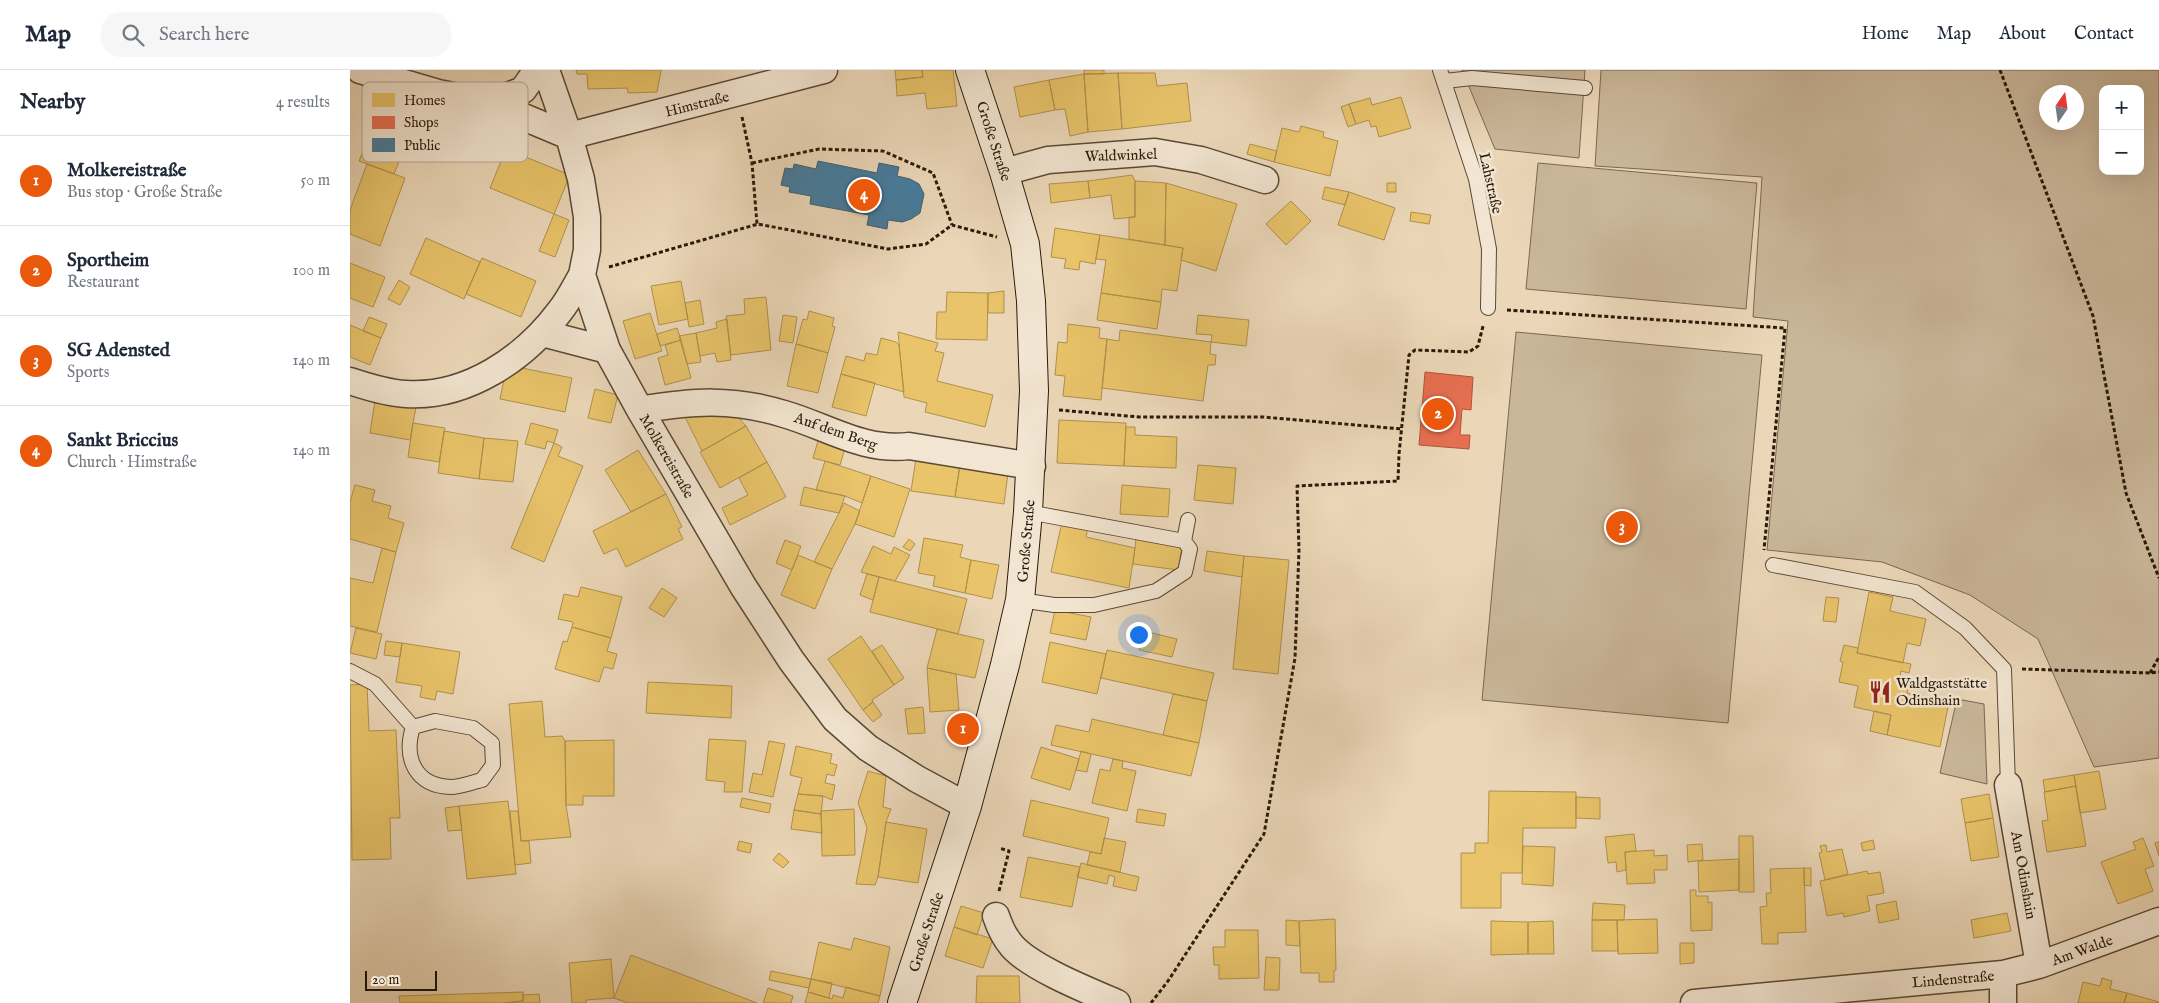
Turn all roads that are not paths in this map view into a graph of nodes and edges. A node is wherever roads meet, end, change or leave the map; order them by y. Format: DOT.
graph roads {
  1 [pos="360,70"];
  2 [pos="537,70"];
  3 [pos="546,70"];
  4 [pos="824,70"];
  5 [pos="970,70"];
  6 [pos="1442,75"];
  7 [pos="401,82"];
  8 [pos="528,83"];
  9 [pos="1585,88"];
  10 [pos="528,119"];
  11 [pos="569,136"];
  12 [pos="1004,172"];
  13 [pos="1265,180"];
  14 [pos="582,275"];
  15 [pos="1488,308"];
  16 [pos="542,333"];
  17 [pos="607,350"];
  18 [pos="350,382"];
  19 [pos="640,410"];
  20 [pos="1032,466"];
  21 [pos="1028,512"];
  22 [pos="1188,520"];
  23 [pos="1184,541"];
  24 [pos="1773,565"];
  25 [pos="1020,600"];
  26 [pos="350,671"];
  27 [pos="412,728"];
  28 [pos="2008,785"];
  29 [pos="967,806"];
  30 [pos="996,916"];
  31 [pos="2159,921"];
  32 [pos="2039,965"];
  33 [pos="2003,974"];
  34 [pos="1734,1001"];
  35 [pos="902,1003"];
  36 [pos="1117,1003"];
  37 [pos="1694,1003"];
  38 [pos="2003,1003"];
  1 -- 7 [label="street"];
  2 -- 8 [label="street"];
  3 -- 11 [label="street, Molkereistraße"];
  4 -- 11 [label="street, Himstraße"];
  5 -- 12 [label="main road, Große Straße"];
  6 -- 9 [label="lane"];
  6 -- 15 [label="lane, Lahstraße"];
  10 -- 11 [label="street"];
  11 -- 14 [label="street, Molkereistraße"];
  12 -- 13 [label="street, Waldwinkel"];
  12 -- 20 [label="main road, Große Straße"];
  14 -- 16 [label="street"];
  14 -- 17 [label="street, Molkereistraße"];
  16 -- 17 [label="street"];
  16 -- 18 [label="street"];
  17 -- 19 [label="street, Molkereistraße"];
  19 -- 20 [label="street, Auf dem Berg"];
  19 -- 29 [label="street, Molkereistraße"];
  20 -- 21 [label="main road, Große Straße"];
  21 -- 23 [label="lane"];
  21 -- 25 [label="main road, Große Straße"];
  22 -- 23 [label="lane"];
  23 -- 25 [label="lane"];
  24 -- 28 [label="lane"];
  25 -- 29 [label="main road, Große Straße"];
  26 -- 27 [label="lane"];
  27 -- 27 [label="lane"];
  28 -- 32 [label="street, Am Odinshain"];
  29 -- 35 [label="main road, Große Straße"];
  30 -- 36 [label="street"];
  31 -- 32 [label="street, Am Walde"];
  32 -- 33 [label="street, Am Walde"];
  33 -- 34 [label="street, Lindenstraße"];
  33 -- 38 [label="street"];
  34 -- 37 [label="street, Lindenstraße"];
}
